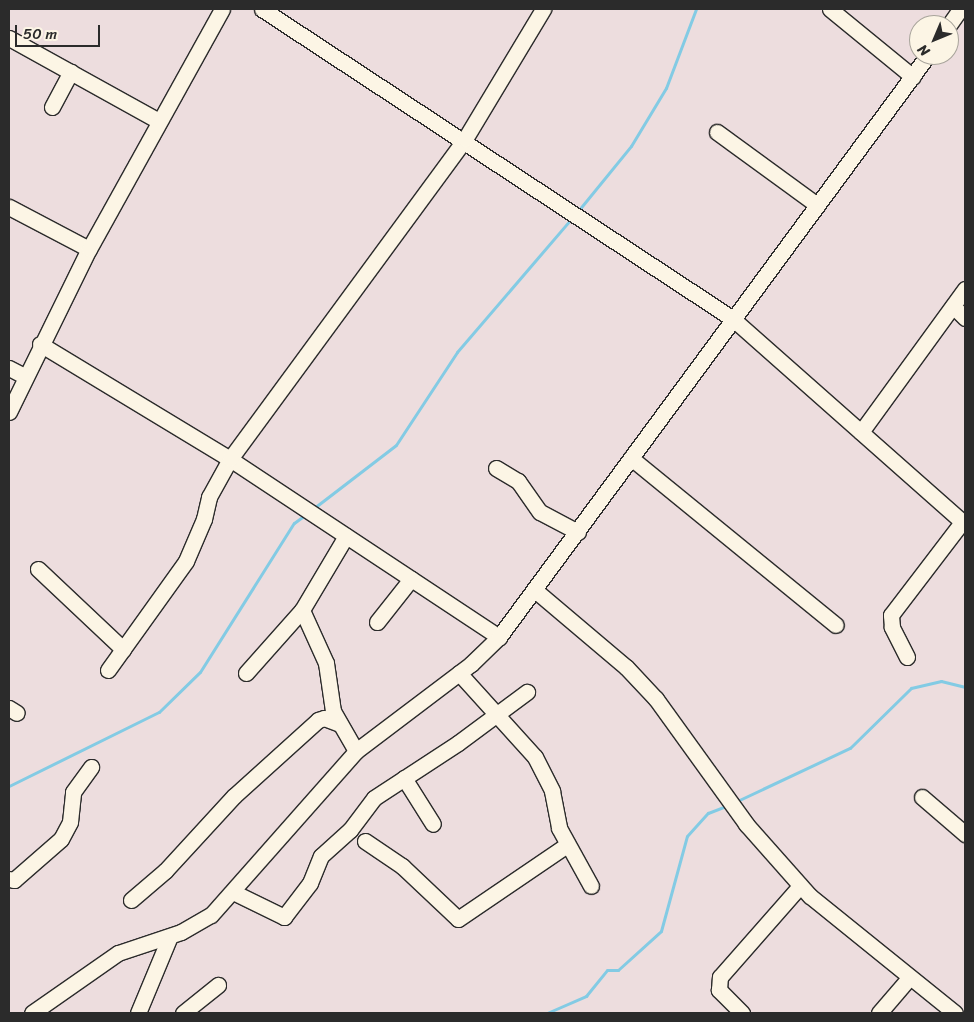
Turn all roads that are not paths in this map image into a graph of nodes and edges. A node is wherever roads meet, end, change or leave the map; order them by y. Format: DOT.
graph roads {
  1 [pos="222,9"];
  2 [pos="262,9"];
  3 [pos="543,9"];
  4 [pos="830,9"];
  5 [pos="9,38"];
  6 [pos="921,65"];
  7 [pos="71,72"];
  8 [pos="913,77"];
  9 [pos="52,107"];
  10 [pos="159,121"];
  11 [pos="718,132"];
  12 [pos="465,139"];
  13 [pos="817,205"];
  14 [pos="9,207"];
  15 [pos="89,249"];
  16 [pos="965,289"];
  17 [pos="953,306"];
  18 [pos="965,318"];
  19 [pos="733,319"];
  20 [pos="40,344"];
  21 [pos="9,368"];
  22 [pos="24,376"];
  23 [pos="9,412"];
  24 [pos="861,432"];
  25 [pos="230,458"];
  26 [pos="631,458"];
  27 [pos="496,468"];
  28 [pos="964,523"];
  29 [pos="578,532"];
  30 [pos="346,536"];
  31 [pos="38,568"];
  32 [pos="411,579"];
  33 [pos="536,591"];
  34 [pos="302,610"];
  35 [pos="377,622"];
  36 [pos="836,625"];
  37 [pos="499,637"];
  38 [pos="123,649"];
  39 [pos="907,656"];
  40 [pos="108,670"];
  41 [pos="246,673"];
  42 [pos="459,673"];
  43 [pos="527,692"];
  44 [pos="498,714"];
  45 [pos="340,724"];
  46 [pos="356,751"];
  47 [pos="91,767"];
  48 [pos="404,778"];
  49 [pos="922,797"];
  50 [pos="433,824"];
  51 [pos="965,834"];
  52 [pos="365,841"];
  53 [pos="567,845"];
  54 [pos="9,879"];
  55 [pos="591,886"];
  56 [pos="800,886"];
  57 [pos="233,892"];
  58 [pos="131,900"];
  59 [pos="170,936"];
  60 [pos="909,978"];
  61 [pos="218,984"];
  62 [pos="32,1013"];
  63 [pos="138,1013"];
  64 [pos="183,1013"];
  65 [pos="742,1013"];
  66 [pos="878,1013"];
  67 [pos="955,1013"];
  1 -- 10 [label="street"];
  2 -- 12 [label="street"];
  3 -- 12 [label="street"];
  4 -- 8 [label="street"];
  5 -- 7 [label="street"];
  6 -- 8 [label="street"];
  7 -- 9 [label="street"];
  7 -- 10 [label="street"];
  8 -- 13 [label="street"];
  10 -- 15 [label="street"];
  11 -- 13 [label="street"];
  12 -- 19 [label="street"];
  12 -- 25 [label="street"];
  13 -- 19 [label="street"];
  14 -- 15 [label="street"];
  15 -- 20 [label="street"];
  16 -- 17 [label="street"];
  17 -- 18 [label="street"];
  17 -- 24 [label="street"];
  19 -- 24 [label="street"];
  19 -- 26 [label="street"];
  20 -- 22 [label="street"];
  20 -- 25 [label="street"];
  21 -- 22 [label="street"];
  22 -- 23 [label="street"];
  24 -- 28 [label="street"];
  25 -- 30 [label="street"];
  25 -- 38 [label="street"];
  26 -- 29 [label="street"];
  26 -- 36 [label="street"];
  27 -- 29 [label="street"];
  28 -- 39 [label="street"];
  29 -- 33 [label="street"];
  30 -- 32 [label="street"];
  30 -- 34 [label="street"];
  31 -- 38 [label="street"];
  32 -- 35 [label="street"];
  32 -- 37 [label="street"];
  33 -- 37 [label="street"];
  33 -- 56 [label="street"];
  34 -- 41 [label="street"];
  34 -- 45 [label="street"];
  37 -- 42 [label="street"];
  38 -- 40 [label="street"];
  42 -- 44 [label="street"];
  42 -- 46 [label="street"];
  43 -- 44 [label="street"];
  44 -- 48 [label="street"];
  44 -- 53 [label="street"];
  45 -- 46 [label="street"];
  45 -- 58 [label="street"];
  46 -- 57 [label="street"];
  47 -- 54 [label="street"];
  48 -- 50 [label="street"];
  48 -- 57 [label="street"];
  49 -- 51 [label="street"];
  52 -- 53 [label="street"];
  53 -- 55 [label="street"];
  56 -- 60 [label="street"];
  56 -- 65 [label="street"];
  57 -- 59 [label="street"];
  59 -- 62 [label="street"];
  59 -- 63 [label="street"];
  60 -- 66 [label="street"];
  60 -- 67 [label="street"];
  61 -- 64 [label="street"];
}
